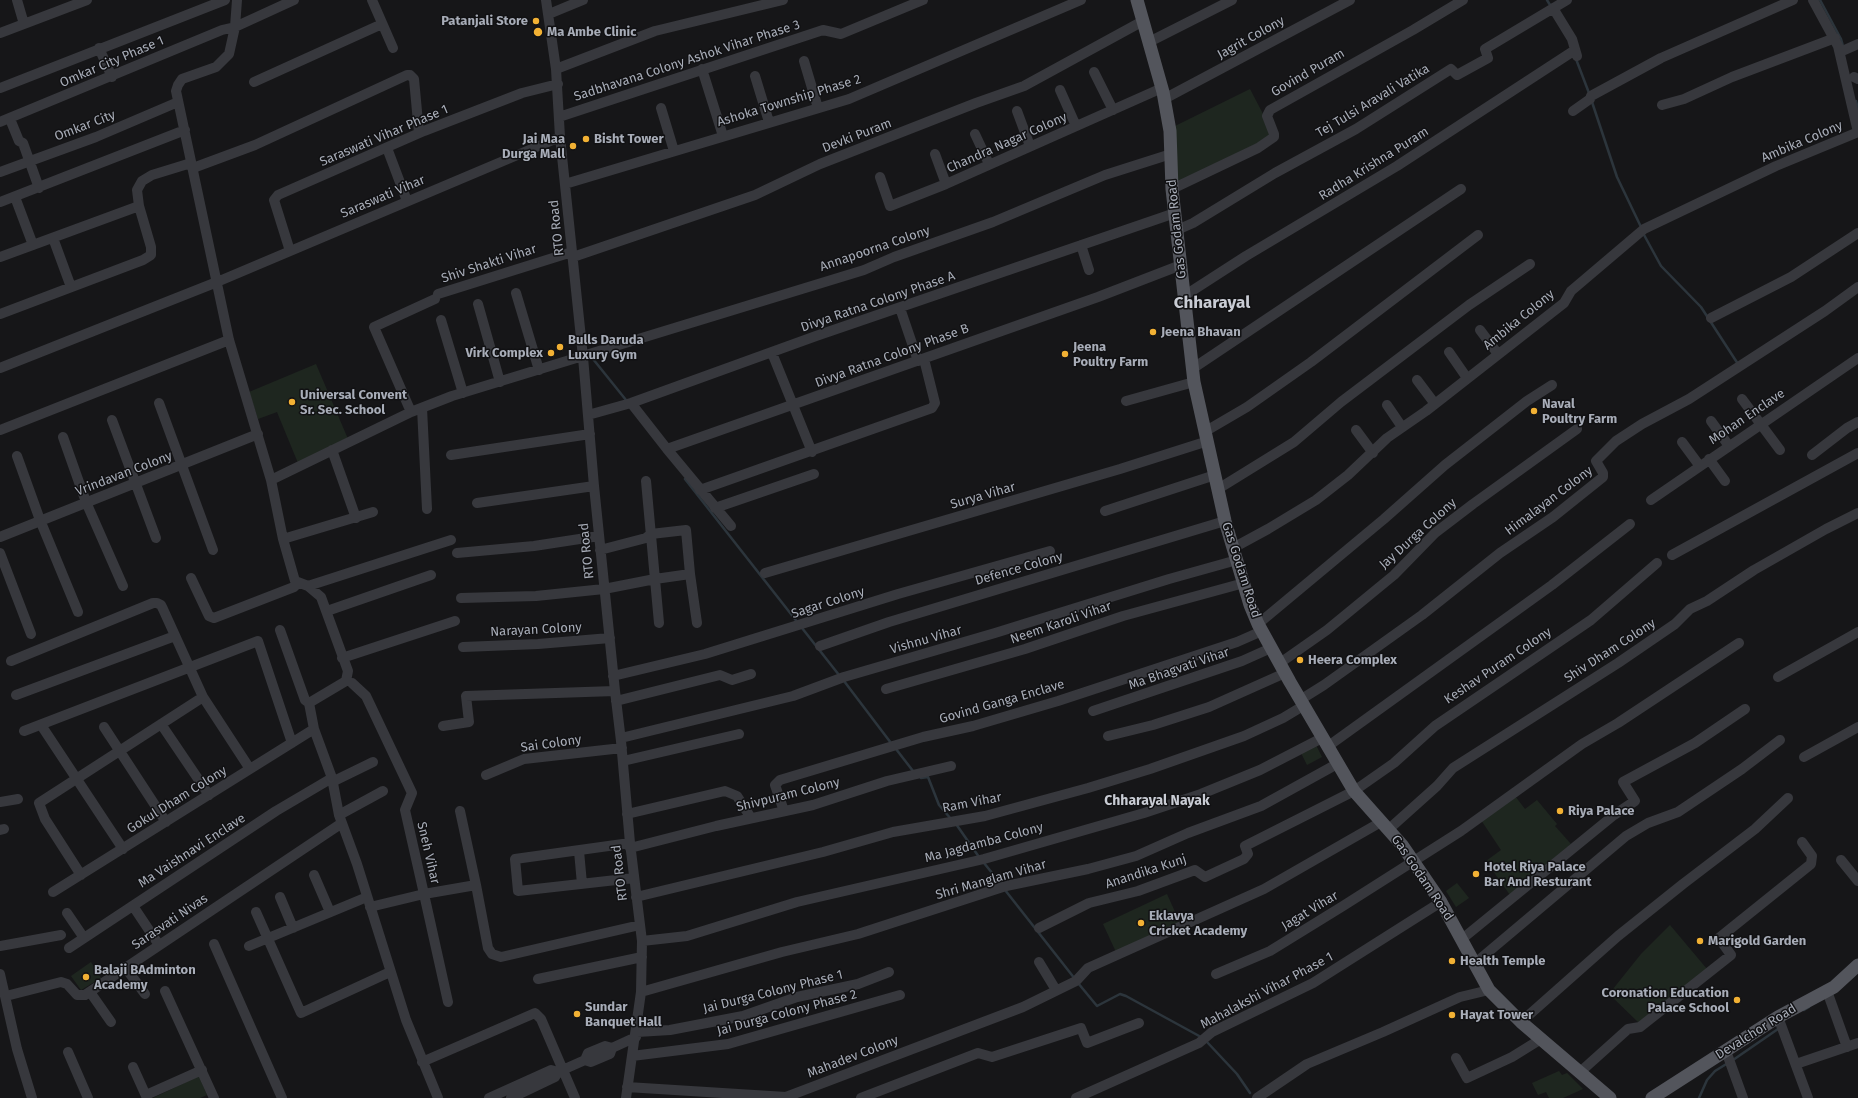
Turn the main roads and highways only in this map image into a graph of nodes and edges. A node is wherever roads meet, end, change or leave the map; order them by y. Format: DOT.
graph roads {
  1 [pos="1137,0"];
  2 [pos="1858,965"];
  3 [pos="1610,1098"];
  4 [pos="1652,1098"];
  1 -- 3 [label="main road, Gas Godam Road"];
  2 -- 4 [label="main road, Devalchor Road"];
}
